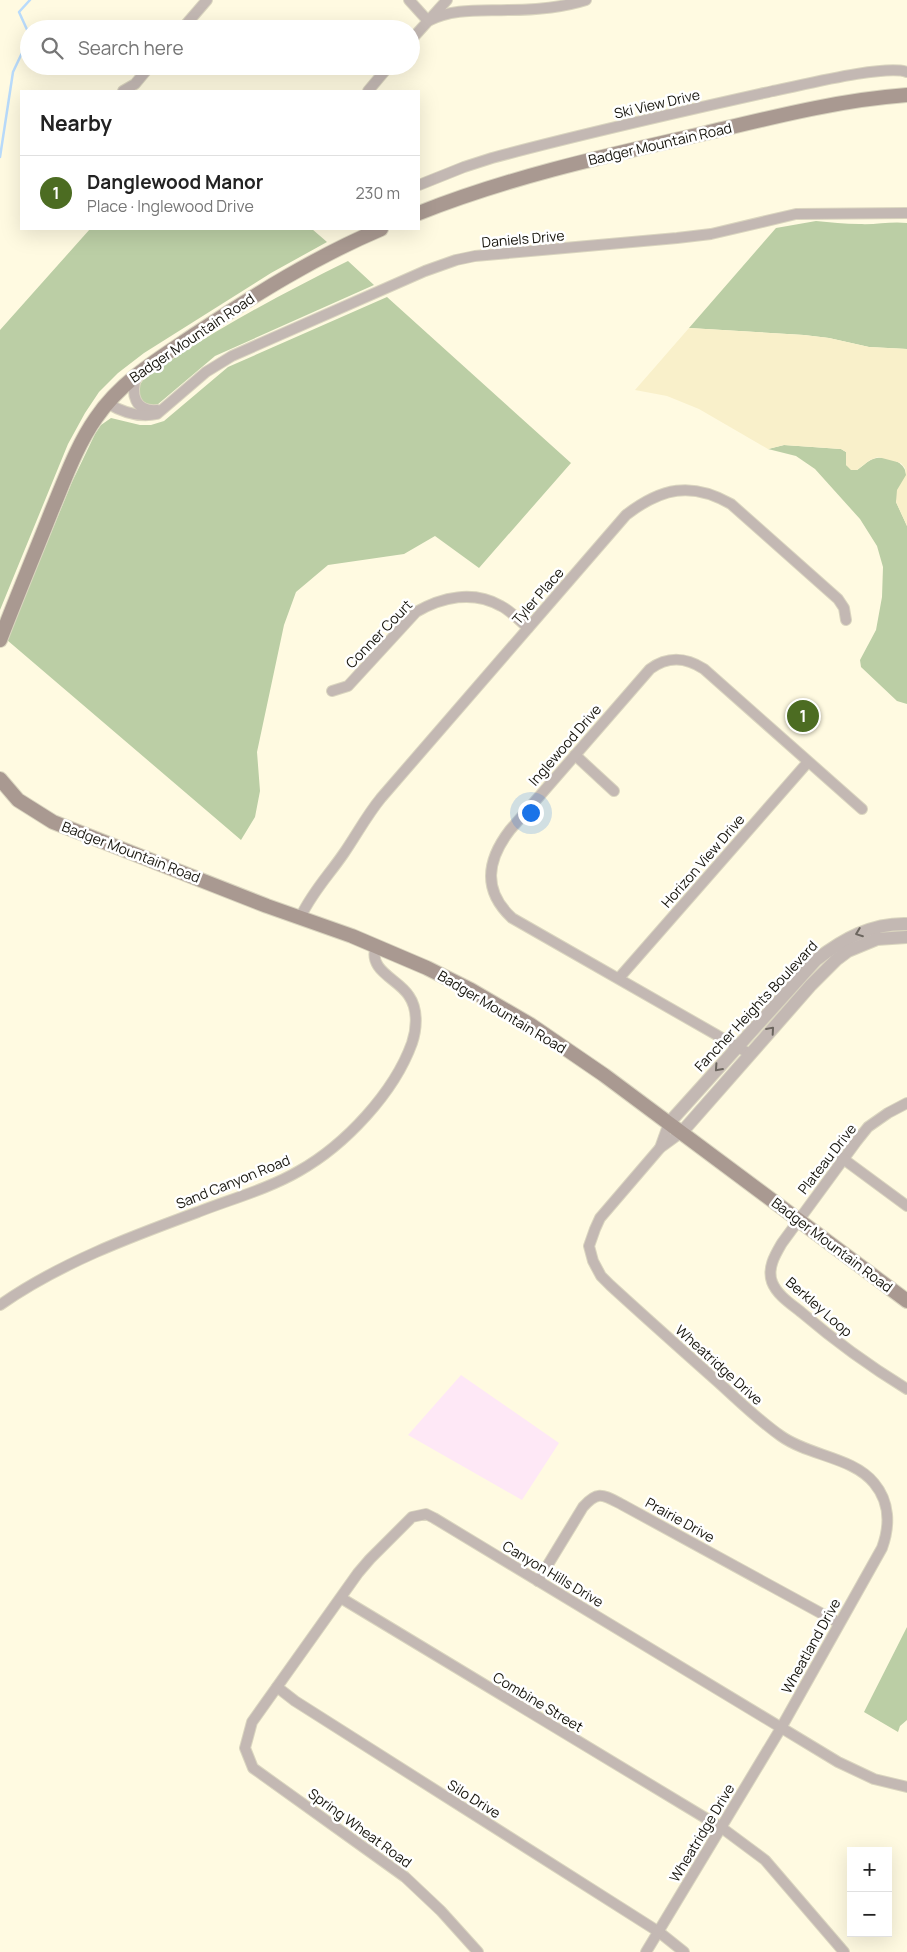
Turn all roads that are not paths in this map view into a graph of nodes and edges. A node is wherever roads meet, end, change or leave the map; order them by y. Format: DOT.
graph roads {
  1 [pos="207,0"];
  2 [pos="408,0"];
  3 [pos="447,0"];
  4 [pos="586,0"];
  5 [pos="190,20"];
  6 [pos="428,21"];
  7 [pos="420,30"];
  8 [pos="907,72"];
  9 [pos="142,75"];
  10 [pos="381,75"];
  11 [pos="125,90"];
  12 [pos="369,90"];
  13 [pos="907,96"];
  14 [pos="420,185"];
  15 [pos="420,213"];
  16 [pos="907,213"];
  17 [pos="379,230"];
  18 [pos="138,374"];
  19 [pos="173,401"];
  20 [pos="107,403"];
  21 [pos="846,620"];
  22 [pos="528,628"];
  23 [pos="0,640"];
  24 [pos="332,691"];
  25 [pos="575,755"];
  26 [pos="808,762"];
  27 [pos="0,779"];
  28 [pos="614,791"];
  29 [pos="862,809"];
  30 [pos="301,916"];
  31 [pos="907,924"];
  32 [pos="907,937"];
  33 [pos="376,946"];
  34 [pos="619,978"];
  35 [pos="738,1047"];
  36 [pos="750,1054"];
  37 [pos="907,1103"];
  38 [pos="669,1123"];
  39 [pos="682,1132"];
  40 [pos="660,1148"];
  41 [pos="842,1158"];
  42 [pos="907,1206"];
  43 [pos="798,1220"];
  44 [pos="907,1301"];
  45 [pos="0,1305"];
  46 [pos="907,1389"];
  47 [pos="866,1577"];
  48 [pos="538,1581"];
  49 [pos="341,1598"];
  50 [pos="839,1623"];
  51 [pos="277,1687"];
  52 [pos="252,1722"];
  53 [pos="781,1728"];
  54 [pos="907,1787"];
  55 [pos="722,1828"];
  56 [pos="659,1932"];
  57 [pos="478,1952"];
  58 [pos="646,1952"];
  59 [pos="684,1952"];
  60 [pos="844,1952"];
  1 -- 5 [label="street"];
  2 -- 6 [label="street"];
  3 -- 6 [label="street"];
  4 -- 6 [label="street"];
  6 -- 7 [label="street"];
  8 -- 14 [label="street, Ski View Drive"];
  9 -- 11 [label="street"];
  10 -- 12 [label="street"];
  13 -- 15 [label="main road, Badger Mountain Road"];
  16 -- 19 [label="street, Daniels Drive"];
  17 -- 18 [label="main road, Badger Mountain Road"];
  18 -- 19 [label="street, Daniels Drive"];
  18 -- 20 [label="main road, Badger Mountain Road"];
  19 -- 20 [label="street, Daniels Drive"];
  20 -- 23 [label="main road, Badger Mountain Road"];
  21 -- 22 [label="street, Tyler Place"];
  22 -- 24 [label="street, Conner Court"];
  22 -- 30 [label="street, Tyler Place"];
  25 -- 26 [label="street, Inglewood Drive"];
  25 -- 28 [label="street"];
  25 -- 34 [label="street, Inglewood Drive"];
  26 -- 29 [label="street, Inglewood Drive"];
  26 -- 34 [label="street, Horizon View Drive"];
  27 -- 30 [label="main road, Badger Mountain Road"];
  30 -- 33 [label="main road, Badger Mountain Road"];
  31 -- 35 [label="street, Fancher Heights Boulevard, one-way"];
  36 -- 32 [label="street, Fancher Heights Boulevard, one-way"];
  33 -- 38 [label="main road, Badger Mountain Road"];
  33 -- 45 [label="street, Sand Canyon Road"];
  34 -- 35 [label="street, Inglewood Drive"];
  35 -- 36 [label="street, Inglewood Drive"];
  35 -- 38 [label="street, Fancher Heights Boulevard, one-way"];
  36 -- 39 [label="street, Fancher Heights Boulevard"];
  37 -- 41 [label="street, Plateau Drive"];
  38 -- 39 [label="main road, Badger Mountain Road"];
  38 -- 40 [label="street, Wheatridge Drive"];
  39 -- 40 [label="street, Wheatridge Drive"];
  39 -- 43 [label="main road, Badger Mountain Road"];
  40 -- 47 [label="street, Wheatridge Drive"];
  41 -- 42 [label="street"];
  41 -- 43 [label="street, Plateau Drive"];
  43 -- 44 [label="main road, Badger Mountain Road"];
  43 -- 46 [label="street, Berkley Loop"];
  47 -- 50 [label="street, Wheatland Drive"];
  48 -- 49 [label="street, Canyon Hills Drive"];
  48 -- 50 [label="street, Prairie Drive"];
  48 -- 53 [label="street, Canyon Hills Drive"];
  49 -- 51 [label="street, Canyon Hills Drive"];
  49 -- 55 [label="street, Combine Street"];
  50 -- 53 [label="street, Wheatland Drive"];
  51 -- 52 [label="street, Canyon Hills Drive"];
  51 -- 56 [label="street, Silo Drive"];
  52 -- 57 [label="street, Spring Wheat Road"];
  53 -- 54 [label="street, Canyon Hills Drive"];
  53 -- 55 [label="street, Wheatridge Drive"];
  55 -- 56 [label="street, Wheatridge Drive"];
  55 -- 60 [label="street, Combine Street"];
  56 -- 58 [label="street, Wheatridge Drive"];
  56 -- 59 [label="street, Silo Drive"];
}
